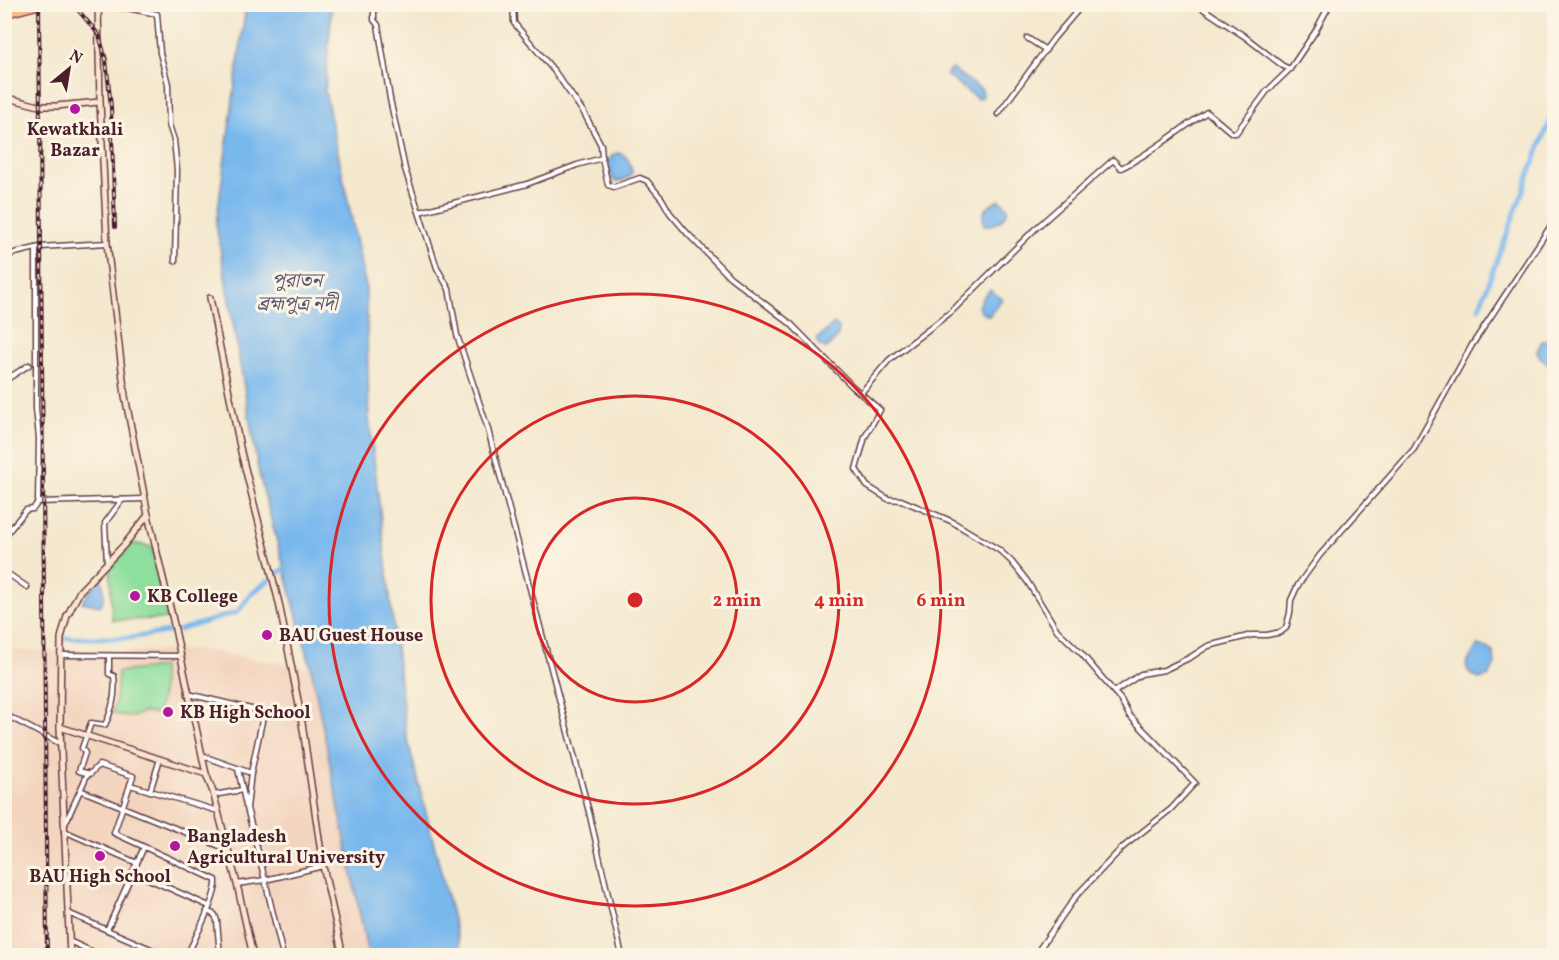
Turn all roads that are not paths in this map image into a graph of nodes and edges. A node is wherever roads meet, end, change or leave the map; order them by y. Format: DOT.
graph roads {
  1 [pos="42,4"];
  2 [pos="374,4"];
  3 [pos="513,4"];
  4 [pos="1083,4"];
  5 [pos="1196,4"];
  6 [pos="1330,4"];
  7 [pos="98,6"];
  8 [pos="4,14"];
  9 [pos="1027,38"];
  10 [pos="1046,50"];
  11 [pos="1290,69"];
  12 [pos="4,97"];
  13 [pos="100,102"];
  14 [pos="998,114"];
  15 [pos="602,158"];
  16 [pos="419,212"];
  17 [pos="1554,221"];
  18 [pos="107,243"];
  19 [pos="36,248"];
  20 [pos="5,251"];
  21 [pos="176,261"];
  22 [pos="210,298"];
  23 [pos="29,365"];
  24 [pos="4,381"];
  25 [pos="861,393"];
  26 [pos="144,499"];
  27 [pos="122,500"];
  28 [pos="38,502"];
  29 [pos="148,515"];
  30 [pos="4,537"];
  31 [pos="106,564"];
  32 [pos="4,571"];
  33 [pos="27,587"];
  34 [pos="60,655"];
  35 [pos="109,656"];
  36 [pos="181,657"];
  37 [pos="1114,692"];
  38 [pos="188,694"];
  39 [pos="4,714"];
  40 [pos="60,727"];
  41 [pos="87,735"];
  42 [pos="61,744"];
  43 [pos="202,756"];
  44 [pos="160,759"];
  45 [pos="238,768"];
  46 [pos="88,773"];
  47 [pos="251,773"];
  48 [pos="206,774"];
  49 [pos="130,785"];
  50 [pos="80,790"];
  51 [pos="242,790"];
  52 [pos="150,791"];
  53 [pos="214,795"];
  54 [pos="123,807"];
  55 [pos="247,808"];
  56 [pos="218,811"];
  57 [pos="64,828"];
  58 [pos="144,847"];
  59 [pos="228,849"];
  60 [pos="137,863"];
  61 [pos="323,866"];
  62 [pos="133,872"];
  63 [pos="265,880"];
  64 [pos="237,884"];
  65 [pos="208,908"];
  66 [pos="68,913"];
  67 [pos="107,930"];
  68 [pos="69,941"];
  69 [pos="1038,951"];
  70 [pos="70,956"];
  71 [pos="102,956"];
  72 [pos="167,956"];
  73 [pos="187,956"];
  74 [pos="220,956"];
  75 [pos="253,956"];
  76 [pos="283,956"];
  77 [pos="343,956"];
  78 [pos="622,956"];
  1 -- 8 [label="highway"];
  2 -- 16 [label="street"];
  3 -- 15 [label="street"];
  4 -- 10 [label="street"];
  5 -- 11 [label="street"];
  6 -- 11 [label="street"];
  7 -- 13 [label="street"];
  7 -- 21 [label="street"];
  9 -- 10 [label="street"];
  10 -- 14 [label="street"];
  11 -- 25 [label="street"];
  12 -- 13 [label="street"];
  13 -- 18 [label="street"];
  15 -- 16 [label="street"];
  15 -- 25 [label="street"];
  16 -- 78 [label="street"];
  17 -- 37 [label="street"];
  18 -- 19 [label="street"];
  18 -- 26 [label="street"];
  19 -- 20 [label="street"];
  19 -- 28 [label="street"];
  22 -- 61 [label="street"];
  23 -- 24 [label="street"];
  25 -- 37 [label="street"];
  26 -- 27 [label="street"];
  26 -- 29 [label="street"];
  27 -- 28 [label="street"];
  27 -- 31 [label="street"];
  28 -- 30 [label="street"];
  29 -- 31 [label="street"];
  29 -- 36 [label="street"];
  31 -- 34 [label="street"];
  32 -- 33 [label="street"];
  34 -- 35 [label="street"];
  34 -- 40 [label="street"];
  35 -- 36 [label="street"];
  35 -- 41 [label="street"];
  36 -- 38 [label="street"];
  37 -- 69 [label="street"];
  38 -- 43 [label="street"];
  38 -- 47 [label="street"];
  39 -- 42 [label="street"];
  40 -- 41 [label="street"];
  40 -- 42 [label="street"];
  41 -- 44 [label="street"];
  41 -- 46 [label="street"];
  42 -- 57 [label="street"];
  43 -- 45 [label="street"];
  43 -- 48 [label="street"];
  44 -- 48 [label="street"];
  44 -- 52 [label="street"];
  45 -- 47 [label="street"];
  45 -- 51 [label="street"];
  46 -- 49 [label="street"];
  46 -- 50 [label="street"];
  47 -- 55 [label="street"];
  48 -- 53 [label="street"];
  49 -- 52 [label="street"];
  49 -- 54 [label="street"];
  50 -- 54 [label="street"];
  50 -- 57 [label="street"];
  51 -- 53 [label="street"];
  51 -- 55 [label="street"];
  52 -- 56 [label="street"];
  53 -- 56 [label="street"];
  54 -- 58 [label="street"];
  54 -- 59 [label="street"];
  55 -- 63 [label="street"];
  56 -- 59 [label="street"];
  57 -- 60 [label="street"];
  57 -- 66 [label="street"];
  58 -- 60 [label="street"];
  58 -- 65 [label="street"];
  59 -- 64 [label="street"];
  60 -- 62 [label="street"];
  61 -- 63 [label="street"];
  61 -- 77 [label="street"];
  62 -- 65 [label="street"];
  62 -- 67 [label="street"];
  63 -- 64 [label="street"];
  63 -- 76 [label="street"];
  64 -- 75 [label="street"];
  65 -- 73 [label="street"];
  65 -- 74 [label="street"];
  66 -- 67 [label="street"];
  66 -- 68 [label="street"];
  67 -- 72 [label="street"];
  68 -- 70 [label="street"];
  68 -- 71 [label="street"];
}
